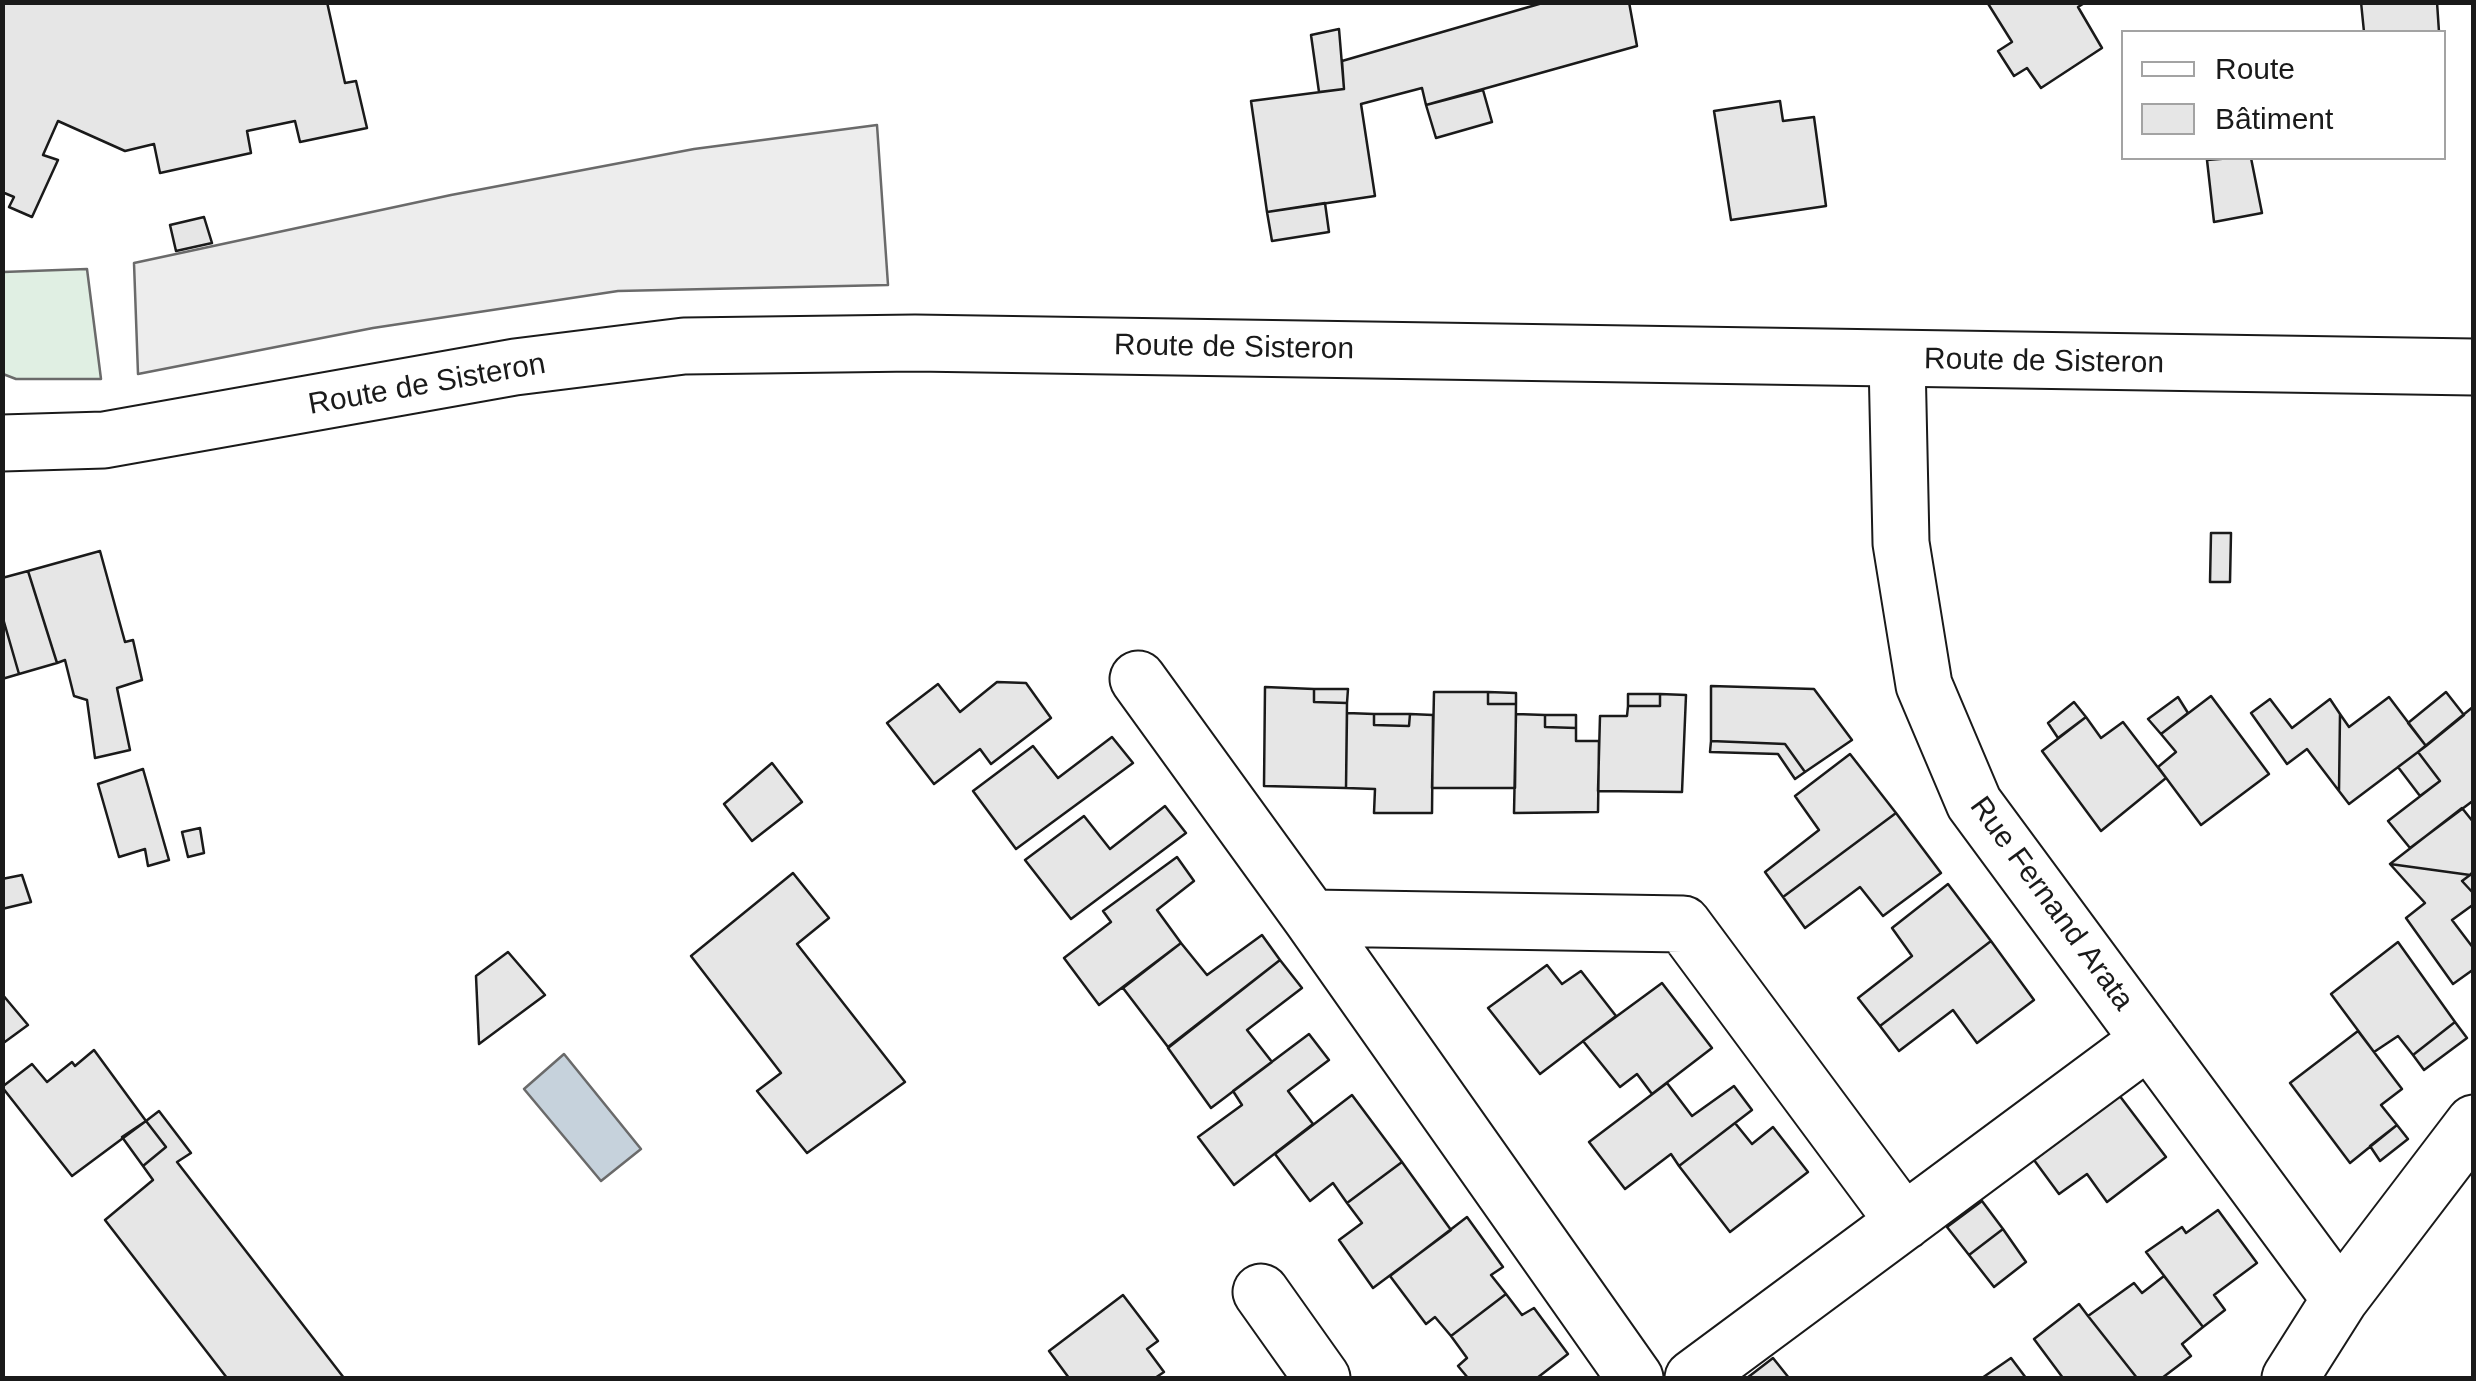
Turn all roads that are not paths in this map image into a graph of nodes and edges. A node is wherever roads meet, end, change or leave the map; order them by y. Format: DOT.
graph roads {
  1 [pos="1897,360"];
  2 [pos="2474,367"];
  3 [pos="2,443"];
  4 [pos="1138,679"];
  5 [pos="1311,918"];
  6 [pos="2149,1040"];
  7 [pos="2474,1122"];
  8 [pos="1904,1222"];
  9 [pos="1261,1292"];
  10 [pos="2340,1299"];
  11 [pos="1322,1378"];
  12 [pos="1635,1378"];
  13 [pos="1694,1378"];
  14 [pos="2290,1378"];
  1 -- 2 [label="street, Route de Sisteron"];
  1 -- 3 [label="street, Route de Sisteron"];
  1 -- 6 [label="street, Rue Fernand Arata"];
  4 -- 5 [label="street"];
  5 -- 8 [label="street"];
  5 -- 12 [label="street"];
  6 -- 8 [label="street"];
  6 -- 10 [label="street, Rue Fernand Arata"];
  7 -- 10 [label="street"];
  8 -- 13 [label="street"];
  9 -- 11 [label="street"];
  10 -- 14 [label="street"];
}
